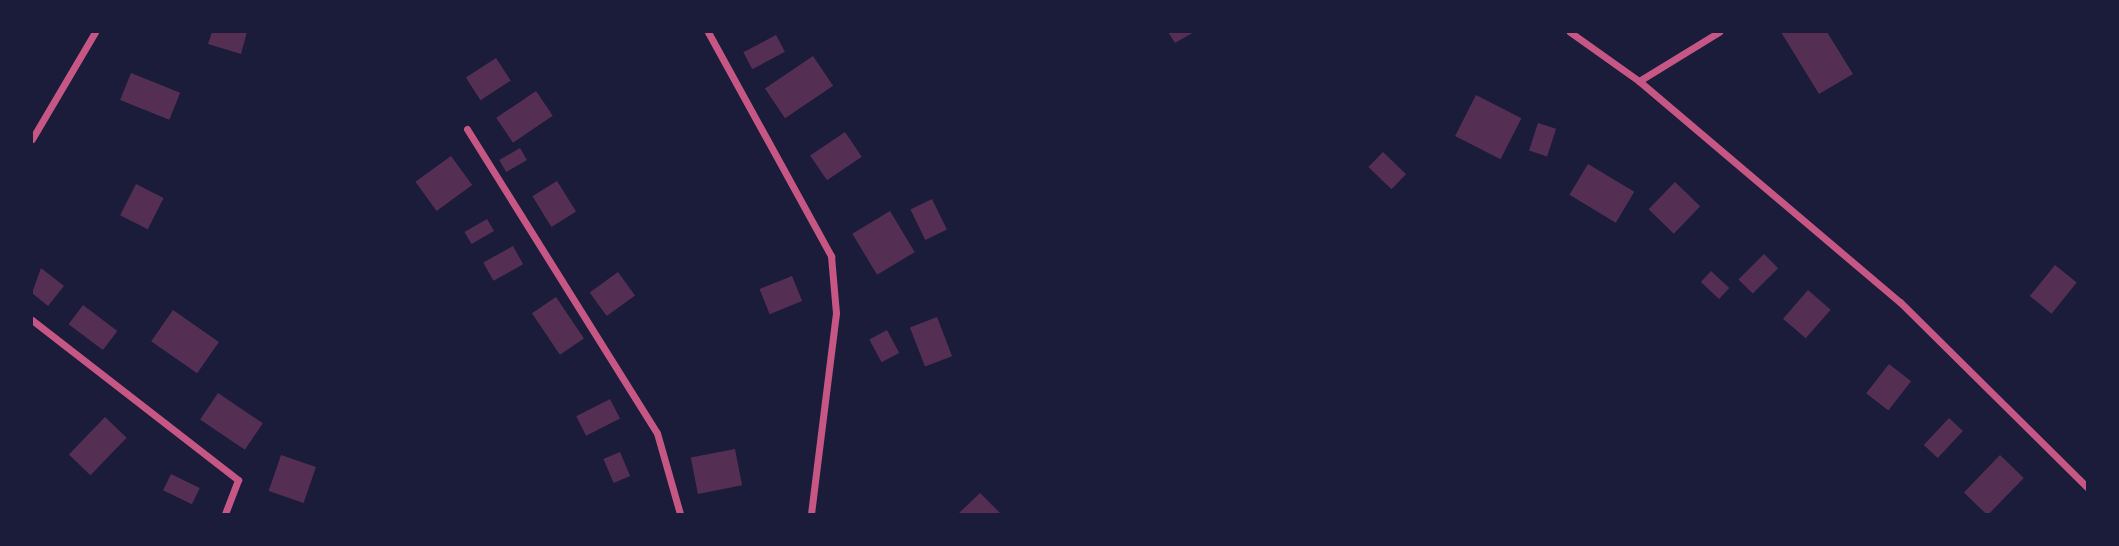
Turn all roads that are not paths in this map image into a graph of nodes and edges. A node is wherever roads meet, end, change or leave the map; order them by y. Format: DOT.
graph roads {
  1 [pos="94,32"];
  2 [pos="708,32"];
  3 [pos="1570,32"];
  4 [pos="1719,32"];
  5 [pos="1639,81"];
  6 [pos="467,129"];
  7 [pos="32,139"];
  8 [pos="32,320"];
  9 [pos="2088,488"];
  10 [pos="225,514"];
  11 [pos="680,514"];
  12 [pos="811,514"];
  1 -- 7 [label="street"];
  2 -- 12 [label="street"];
  3 -- 5 [label="street"];
  4 -- 5 [label="street"];
  5 -- 9 [label="street"];
  6 -- 11 [label="street"];
  8 -- 10 [label="street"];
}
